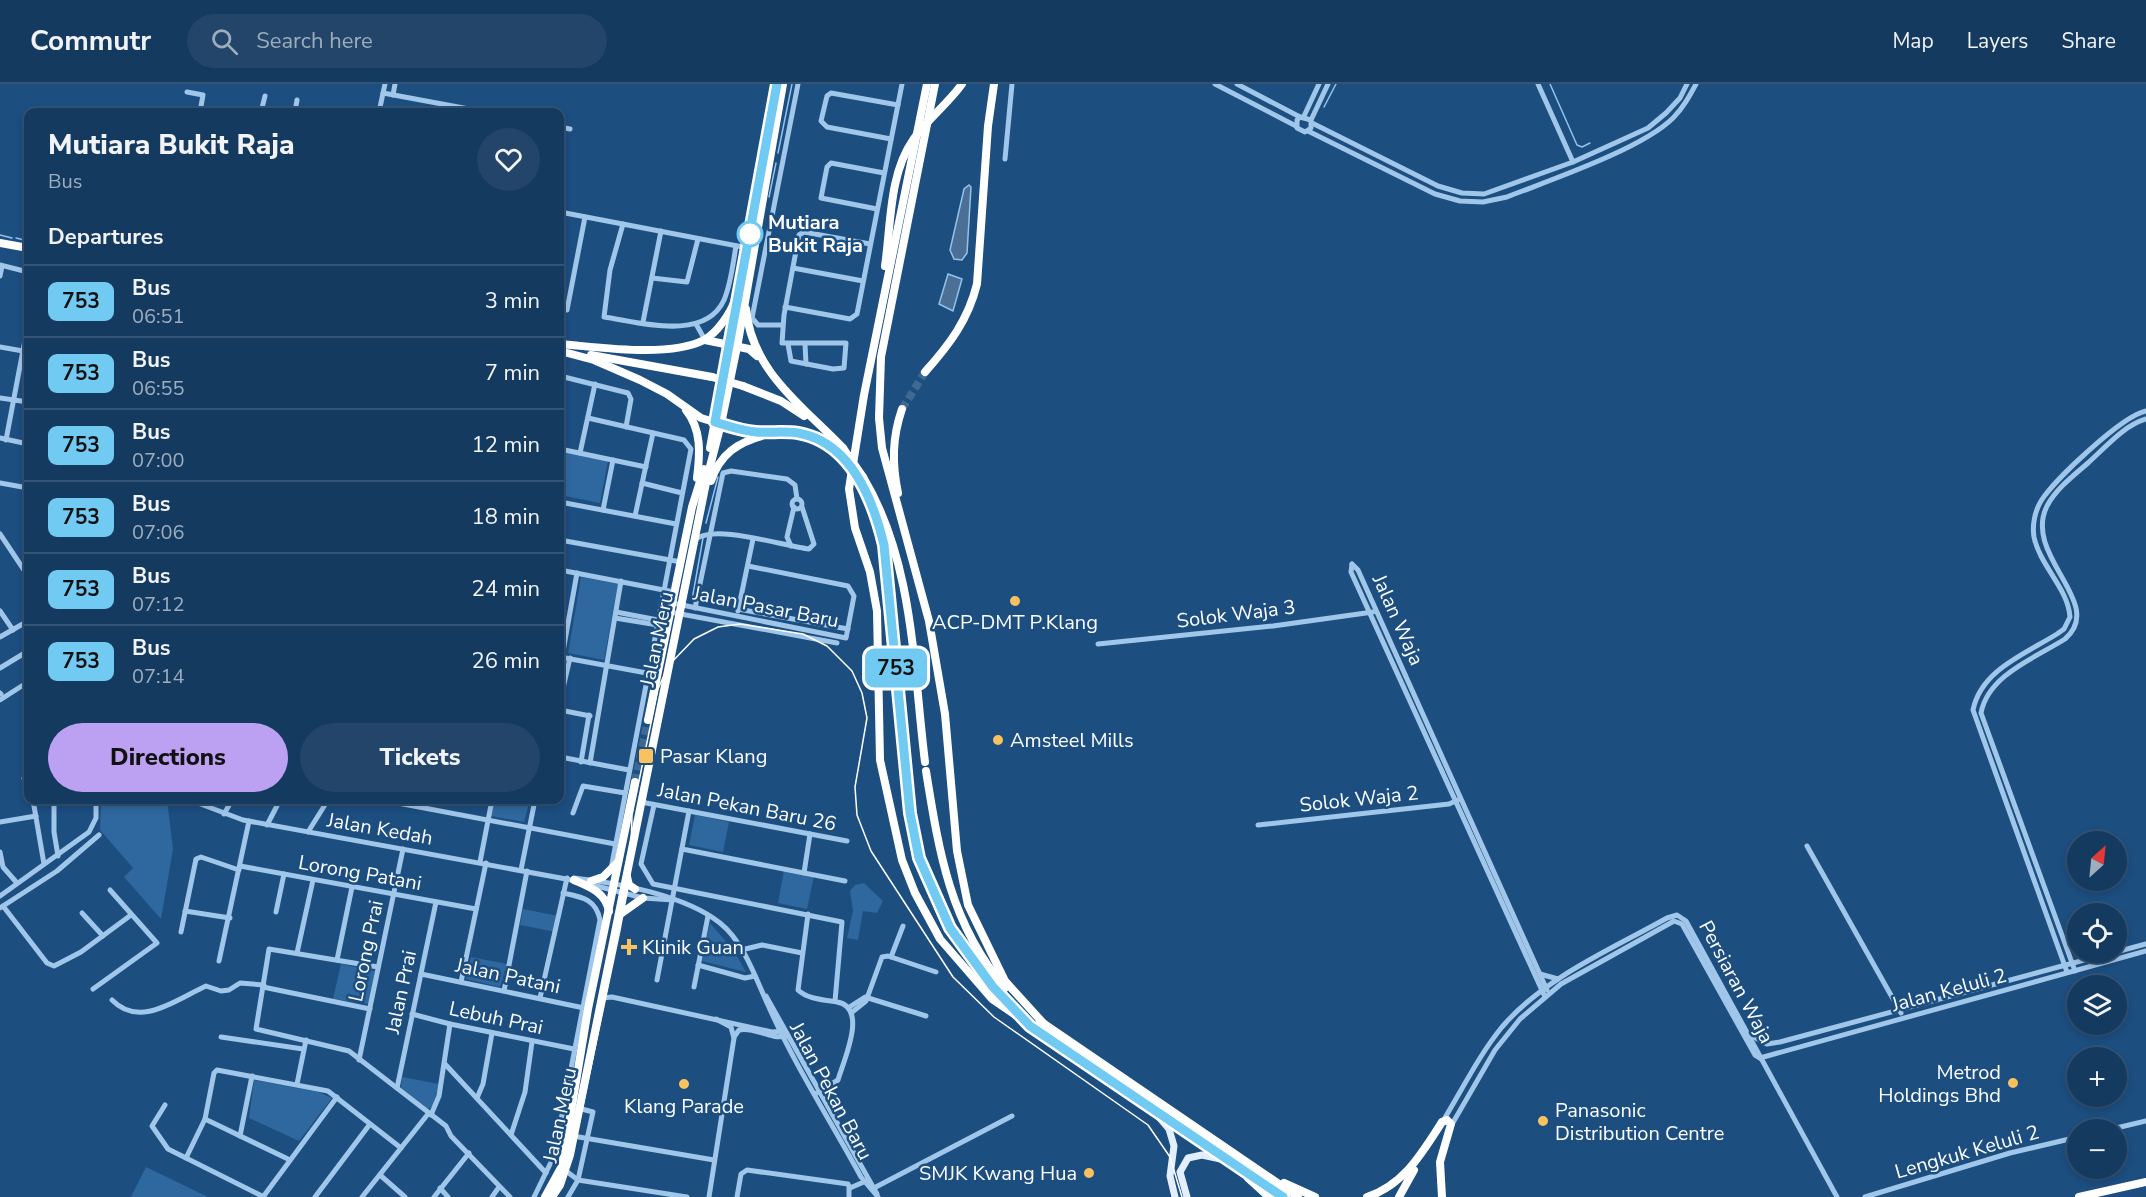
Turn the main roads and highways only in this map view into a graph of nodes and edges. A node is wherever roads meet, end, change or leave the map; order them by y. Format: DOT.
graph roads {
  1 [pos="777,84"];
  2 [pos="783,84"];
  3 [pos="927,84"];
  4 [pos="935,84"];
  5 [pos="962,84"];
  6 [pos="994,84"];
  7 [pos="0,243"];
  8 [pos="24,247"];
  9 [pos="742,279"];
  10 [pos="746,296"];
  11 [pos="882,302"];
  12 [pos="705,340"];
  13 [pos="564,344"];
  14 [pos="733,346"];
  15 [pos="564,352"];
  16 [pos="564,352"];
  17 [pos="769,371"];
  18 [pos="925,372"];
  19 [pos="682,404"];
  20 [pos="902,409"];
  21 [pos="796,411"];
  22 [pos="718,423"];
  23 [pos="775,432"];
  24 [pos="832,436"];
  25 [pos="839,450"];
  26 [pos="861,479"];
  27 [pos="692,507"];
  28 [pos="699,516"];
  29 [pos="907,541"];
  30 [pos="675,608"];
  31 [pos="648,720"];
  32 [pos="635,782"];
  33 [pos="620,857"];
  34 [pos="627,875"];
  35 [pos="571,879"];
  36 [pos="591,880"];
  37 [pos="619,889"];
  38 [pos="635,889"];
  39 [pos="643,898"];
  40 [pos="619,915"];
  41 [pos="605,933"];
  42 [pos="602,998"];
  43 [pos="1044,1024"];
  44 [pos="1030,1026"];
  45 [pos="578,1052"];
  46 [pos="1123,1089"];
  47 [pos="1422,1153"];
  48 [pos="1174,1159"];
  49 [pos="1230,1161"];
  50 [pos="1182,1164"];
  51 [pos="1253,1167"];
  52 [pos="2146,1182"];
  53 [pos="545,1197"];
  54 [pos="552,1197"];
  55 [pos="1175,1197"];
  56 [pos="1187,1197"];
  57 [pos="1269,1197"];
  58 [pos="1283,1197"];
  59 [pos="1298,1197"];
  60 [pos="1315,1197"];
  61 [pos="1367,1197"];
  62 [pos="1399,1197"];
  63 [pos="1442,1197"];
  64 [pos="2079,1197"];
  1 -- 9 [label="highway, Jalan Meru"];
  2 -- 10 [label="highway, Jalan Meru"];
  3 -- 11 [label="highway"];
  4 -- 29 [label="highway"];
  5 -- 11 [label="highway, bridge"];
  6 -- 18 [label="highway"];
  7 -- 8 [label="highway"];
  9 -- 12 [label="highway"];
  9 -- 14 [label="highway, Jalan Meru"];
  10 -- 14 [label="highway, Jalan Meru"];
  10 -- 17 [label="highway"];
  11 -- 44 [label="highway"];
  12 -- 13 [label="highway"];
  12 -- 14 [label="highway"];
  14 -- 17 [label="highway"];
  14 -- 22 [label="highway, Jalan Meru"];
  15 -- 21 [label="highway, bridge"];
  16 -- 19 [label="highway"];
  17 -- 24 [label="highway"];
  19 -- 22 [label="highway"];
  19 -- 27 [label="highway"];
  20 -- 29 [label="highway"];
  21 -- 24 [label="highway"];
  21 -- 25 [label="highway"];
  22 -- 23 [label="highway"];
  22 -- 27 [label="highway, Jalan Meru"];
  22 -- 28 [label="highway, Jalan Meru"];
  23 -- 25 [label="highway"];
  23 -- 28 [label="highway"];
  24 -- 25 [label="highway"];
  25 -- 26 [label="highway, bridge"];
  26 -- 43 [label="highway"];
  26 -- 44 [label="highway"];
  27 -- 30 [label="highway, Jalan Meru"];
  28 -- 30 [label="highway, Jalan Meru"];
  29 -- 43 [label="highway"];
  30 -- 31 [label="highway, Jalan Meru"];
  30 -- 34 [label="highway, Jalan Meru"];
  32 -- 33 [label="highway, Jalan Meru"];
  33 -- 36 [label="highway"];
  33 -- 37 [label="highway, Jalan Meru"];
  34 -- 37 [label="highway, Jalan Meru"];
  34 -- 38 [label="highway"];
  35 -- 41 [label="highway"];
  37 -- 40 [label="highway, Jalan Meru"];
  37 -- 41 [label="highway, Jalan Meru"];
  39 -- 40 [label="highway"];
  40 -- 42 [label="highway, Jalan Meru"];
  41 -- 45 [label="highway, Jalan Meru"];
  42 -- 45 [label="highway"];
  42 -- 54 [label="highway, Jalan Meru"];
  43 -- 51 [label="highway"];
  44 -- 46 [label="highway"];
  45 -- 53 [label="highway, Jalan Meru"];
  46 -- 48 [label="main road"];
  46 -- 49 [label="highway"];
  47 -- 61 [label="highway"];
  47 -- 62 [label="highway"];
  47 -- 63 [label="highway"];
  48 -- 50 [label="main road"];
  48 -- 55 [label="main road"];
  49 -- 50 [label="main road"];
  49 -- 57 [label="highway"];
  49 -- 58 [label="highway"];
  50 -- 56 [label="main road"];
  51 -- 59 [label="highway"];
  51 -- 60 [label="highway"];
  52 -- 64 [label="highway"];
}
